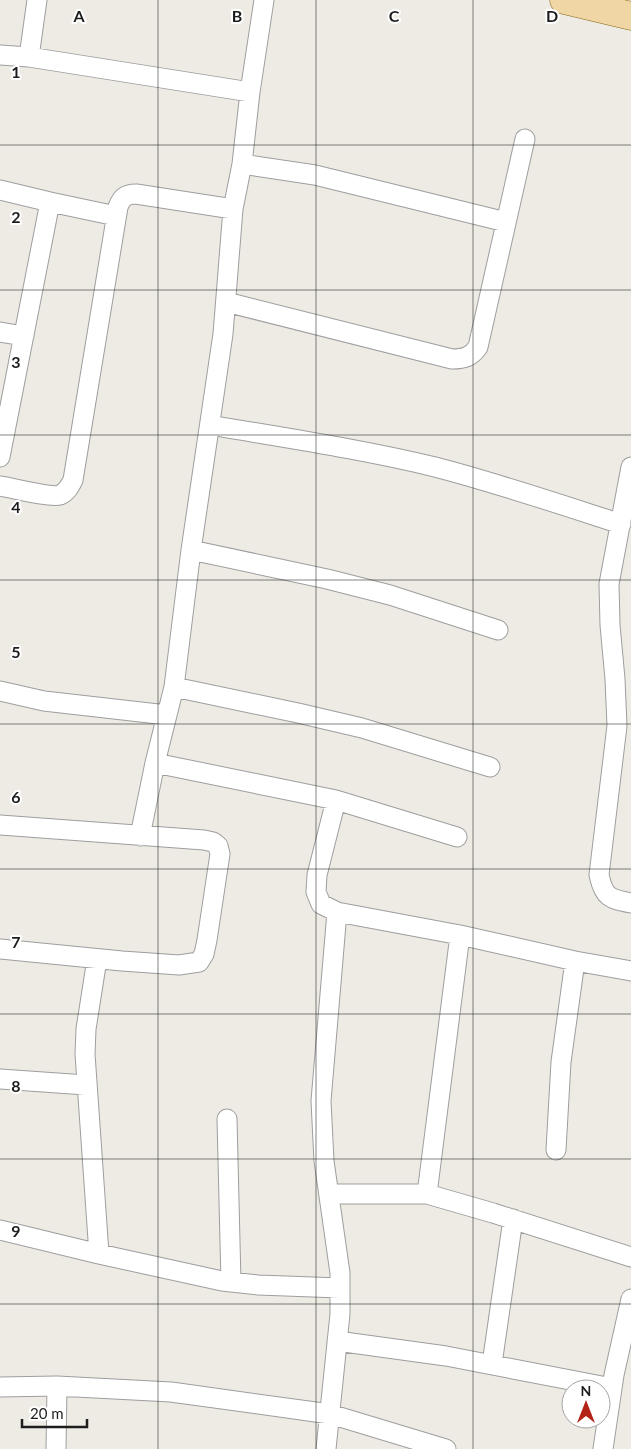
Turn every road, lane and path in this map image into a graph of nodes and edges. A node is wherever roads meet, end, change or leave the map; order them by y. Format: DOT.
graph roads {
  1 [pos="37,0"];
  2 [pos="264,0"];
  3 [pos="564,0"];
  4 [pos="631,16"];
  5 [pos="0,55"];
  6 [pos="29,57"];
  7 [pos="250,92"];
  8 [pos="525,139"];
  9 [pos="242,164"];
  10 [pos="0,190"];
  11 [pos="50,202"];
  12 [pos="233,209"];
  13 [pos="116,216"];
  14 [pos="506,222"];
  15 [pos="226,302"];
  16 [pos="0,332"];
  17 [pos="24,336"];
  18 [pos="210,425"];
  19 [pos="0,456"];
  20 [pos="631,468"];
  21 [pos="0,486"];
  22 [pos="621,524"];
  23 [pos="191,550"];
  24 [pos="498,630"];
  25 [pos="174,687"];
  26 [pos="0,691"];
  27 [pos="167,715"];
  28 [pos="624,728"];
  29 [pos="155,763"];
  30 [pos="490,767"];
  31 [pos="336,800"];
  32 [pos="0,825"];
  33 [pos="140,836"];
  34 [pos="458,837"];
  35 [pos="631,903"];
  36 [pos="337,912"];
  37 [pos="460,935"];
  38 [pos="0,949"];
  39 [pos="97,960"];
  40 [pos="575,961"];
  41 [pos="631,971"];
  42 [pos="0,1079"];
  43 [pos="86,1085"];
  44 [pos="227,1119"];
  45 [pos="556,1150"];
  46 [pos="329,1194"];
  47 [pos="427,1194"];
  48 [pos="513,1219"];
  49 [pos="0,1230"];
  50 [pos="99,1254"];
  51 [pos="631,1257"];
  52 [pos="231,1282"];
  53 [pos="340,1288"];
  54 [pos="631,1299"];
  55 [pos="337,1341"];
  56 [pos="492,1364"];
  57 [pos="0,1386"];
  58 [pos="57,1386"];
  59 [pos="612,1388"];
  60 [pos="330,1414"];
  61 [pos="609,1448"];
  62 [pos="56,1449"];
  63 [pos="326,1449"];
  64 [pos="446,1449"];
  1 -- 6 [label="street"];
  2 -- 7 [label="street"];
  3 -- 4 [label="main road"];
  5 -- 6 [label="street"];
  6 -- 7 [label="street"];
  7 -- 9 [label="street"];
  8 -- 14 [label="street"];
  9 -- 12 [label="street"];
  9 -- 14 [label="street"];
  10 -- 11 [label="street"];
  11 -- 13 [label="street"];
  11 -- 17 [label="street"];
  12 -- 13 [label="street"];
  12 -- 15 [label="street"];
  13 -- 21 [label="street"];
  14 -- 15 [label="street"];
  15 -- 18 [label="street"];
  16 -- 17 [label="street"];
  17 -- 19 [label="street"];
  18 -- 22 [label="street"];
  18 -- 23 [label="street"];
  20 -- 22 [label="street"];
  22 -- 28 [label="street"];
  23 -- 24 [label="street"];
  23 -- 25 [label="street"];
  25 -- 27 [label="street"];
  25 -- 30 [label="street"];
  26 -- 27 [label="street"];
  27 -- 29 [label="street"];
  28 -- 35 [label="street"];
  29 -- 31 [label="street"];
  29 -- 33 [label="street"];
  31 -- 34 [label="street"];
  31 -- 36 [label="street"];
  32 -- 33 [label="street"];
  33 -- 39 [label="street"];
  36 -- 37 [label="street"];
  36 -- 46 [label="street"];
  37 -- 40 [label="street"];
  37 -- 47 [label="street"];
  38 -- 39 [label="street"];
  39 -- 43 [label="street"];
  40 -- 41 [label="street"];
  40 -- 45 [label="street"];
  42 -- 43 [label="street"];
  43 -- 50 [label="street"];
  44 -- 52 [label="street"];
  46 -- 47 [label="street"];
  46 -- 53 [label="street"];
  47 -- 48 [label="street"];
  48 -- 51 [label="street"];
  48 -- 56 [label="street"];
  49 -- 50 [label="street"];
  50 -- 52 [label="street"];
  52 -- 53 [label="street"];
  53 -- 55 [label="street"];
  54 -- 59 [label="street"];
  55 -- 56 [label="street"];
  55 -- 60 [label="street"];
  56 -- 59 [label="street"];
  57 -- 58 [label="street"];
  58 -- 60 [label="street"];
  58 -- 62 [label="street"];
  59 -- 61 [label="street"];
  60 -- 63 [label="street"];
  60 -- 64 [label="street"];
}
